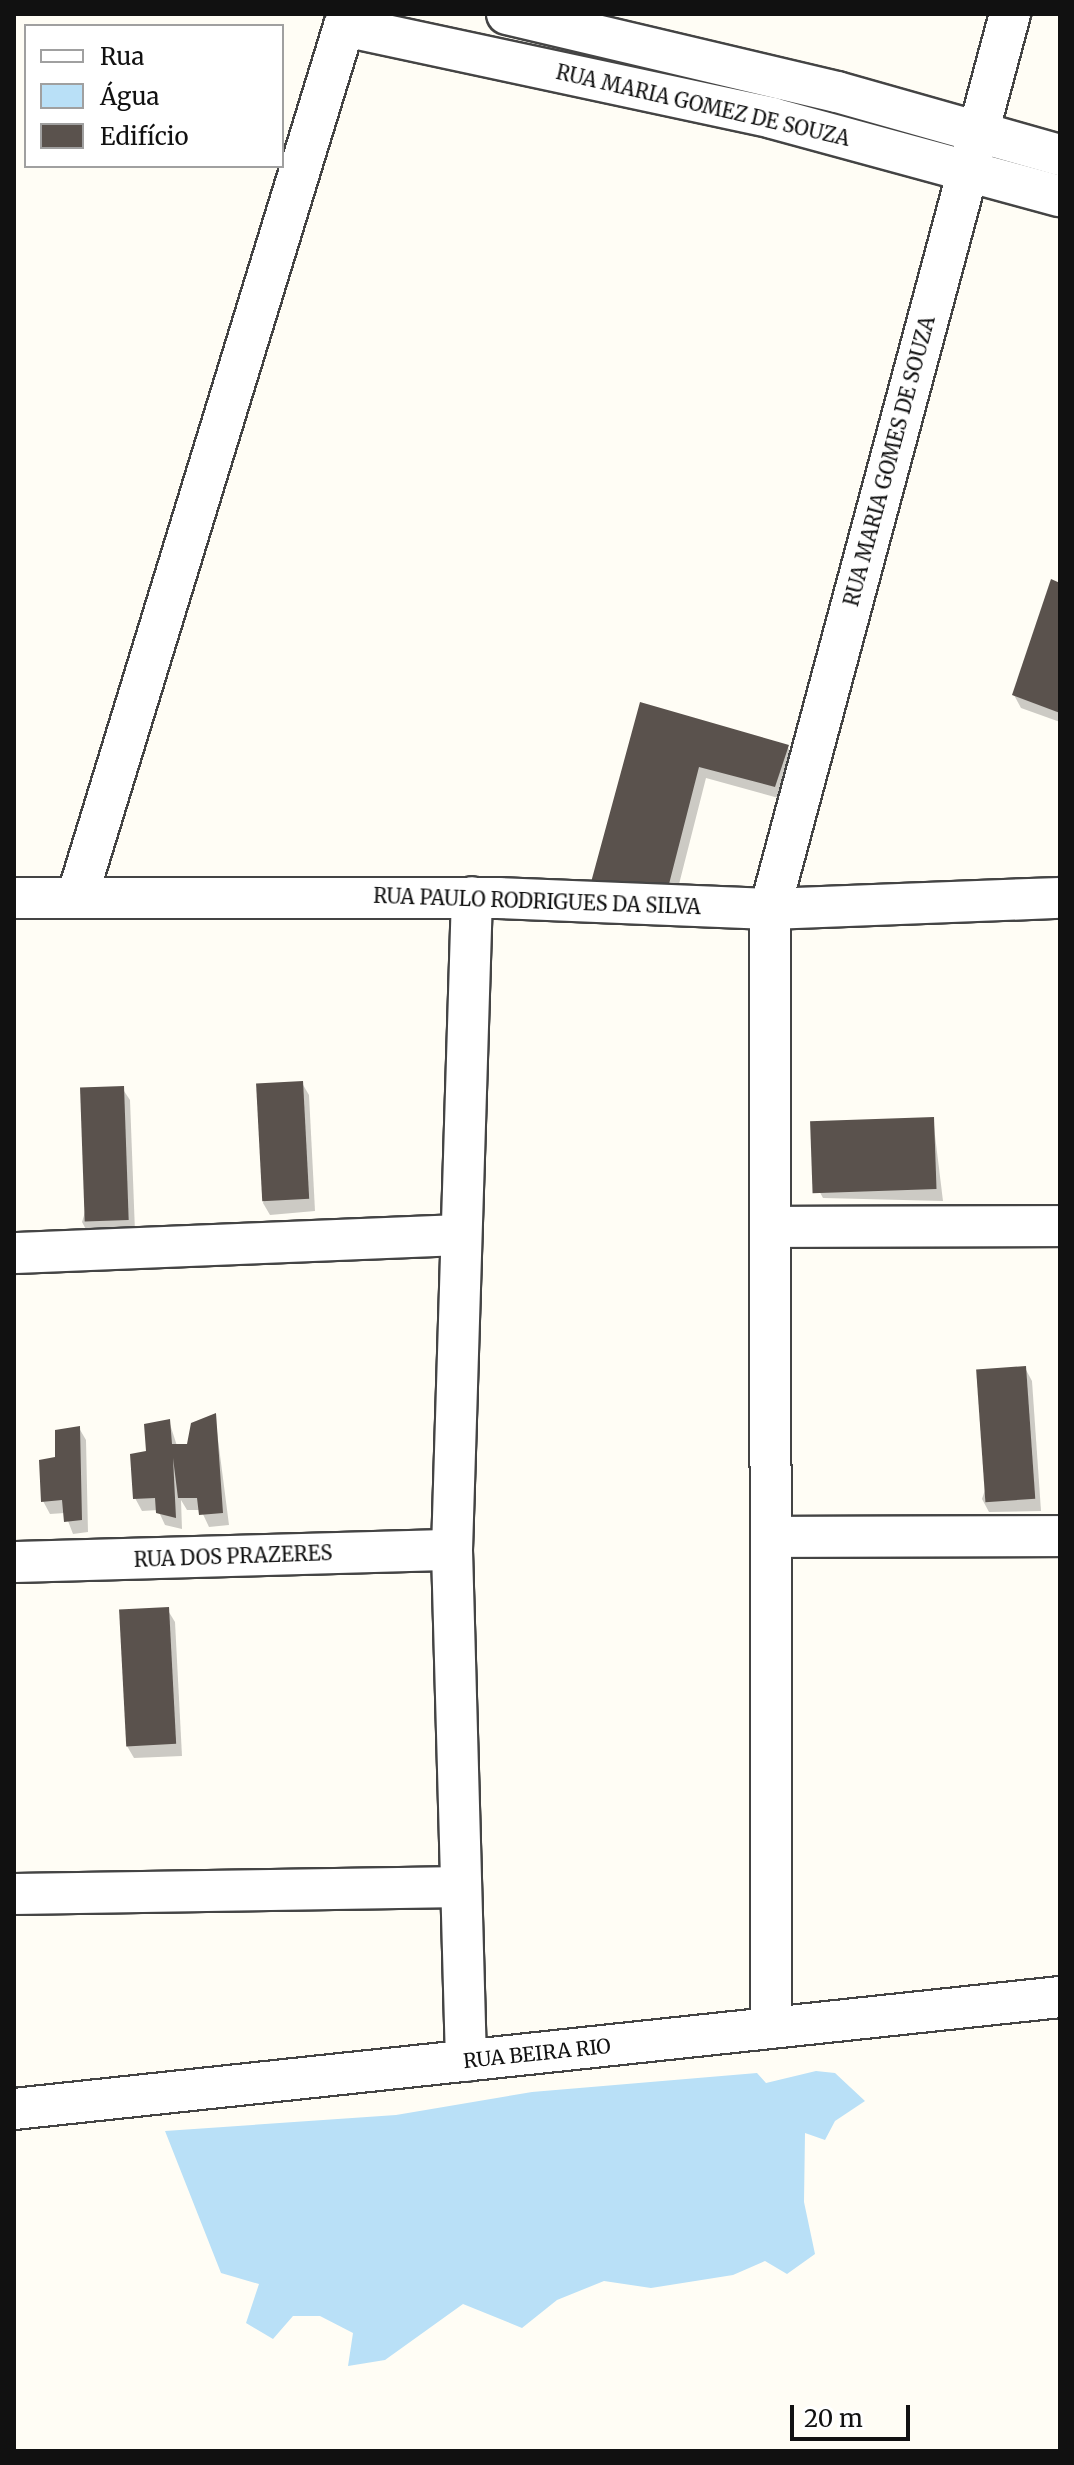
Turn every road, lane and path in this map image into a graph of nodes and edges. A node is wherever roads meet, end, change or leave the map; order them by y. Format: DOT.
graph roads {
  1 [pos="507,14"];
  2 [pos="1010,14"];
  3 [pos="340,20"];
  4 [pos="975,130"];
  5 [pos="1060,155"];
  6 [pos="967,168"];
  7 [pos="1060,196"];
  8 [pos="78,894"];
  9 [pos="472,897"];
  10 [pos="14,898"];
  11 [pos="1060,898"];
  12 [pos="770,909"];
  13 [pos="1060,1226"];
  14 [pos="771,1227"];
  15 [pos="459,1235"];
  16 [pos="14,1253"];
  17 [pos="1060,1536"];
  18 [pos="771,1537"];
  19 [pos="452,1550"];
  20 [pos="14,1562"];
  21 [pos="459,1887"];
  22 [pos="14,1894"];
  23 [pos="1060,1997"];
  24 [pos="771,2028"];
  25 [pos="466,2061"];
  26 [pos="14,2109"];
  1 -- 4 [label="street, RUA MARIA GOMEZ DE SOUZA"];
  2 -- 4 [label="street, RUA MARIA GOMES DE SOUZA"];
  3 -- 6 [label="street, RUA MARIA GOMEZ DE SOUZA"];
  3 -- 8 [label="street"];
  4 -- 5 [label="street, RUA MARIA GOMEZ DE SOUZA"];
  4 -- 6 [label="street, RUA MARIA GOMES DE SOUZA"];
  6 -- 7 [label="street, RUA MARIA GOMEZ DE SOUZA"];
  6 -- 12 [label="street, RUA MARIA GOMES DE SOUZA"];
  8 -- 9 [label="street, RUA PAULO RODRIGUES DA SILVA"];
  8 -- 10 [label="street, RUA PAULO RODRIGUES DA SILVA"];
  9 -- 12 [label="street, RUA PAULO RODRIGUES DA SILVA"];
  9 -- 15 [label="street"];
  11 -- 12 [label="street, RUA PAULO RODRIGUES DA SILVA"];
  12 -- 14 [label="street, RUA MARIA GOMES DE SOUZA"];
  13 -- 14 [label="street"];
  14 -- 18 [label="street, RUA MARIA GOMES DE SOUZA"];
  15 -- 16 [label="street"];
  15 -- 19 [label="street"];
  17 -- 18 [label="street"];
  18 -- 24 [label="street, RUA MARIA GOMES DE SOUZA"];
  19 -- 20 [label="street, RUA DOS PRAZERES"];
  19 -- 21 [label="street"];
  21 -- 22 [label="street"];
  21 -- 25 [label="street"];
  23 -- 24 [label="street, RUA BEIRA RIO"];
  24 -- 25 [label="street, RUA BEIRA RIO"];
  25 -- 26 [label="street, RUA BEIRA RIO"];
}
